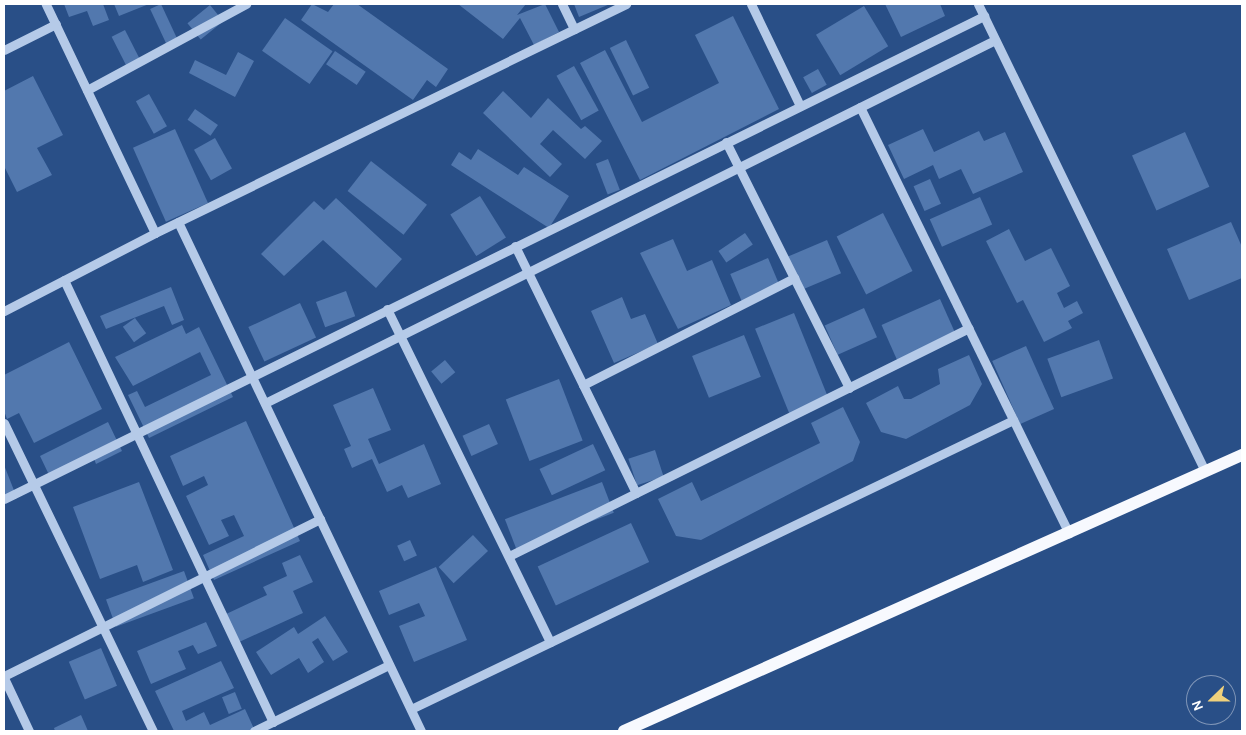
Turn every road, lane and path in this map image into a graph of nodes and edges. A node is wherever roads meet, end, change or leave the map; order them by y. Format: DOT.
graph roads {
  1 [pos="46,4"];
  2 [pos="246,4"];
  3 [pos="562,4"];
  4 [pos="626,4"];
  5 [pos="751,4"];
  6 [pos="978,4"];
  7 [pos="984,16"];
  8 [pos="56,24"];
  9 [pos="574,29"];
  10 [pos="995,40"];
  11 [pos="4,50"];
  12 [pos="87,90"];
  13 [pos="800,106"];
  14 [pos="860,108"];
  15 [pos="726,142"];
  16 [pos="738,168"];
  17 [pos="178,222"];
  18 [pos="156,233"];
  19 [pos="515,246"];
  20 [pos="528,273"];
  21 [pos="794,278"];
  22 [pos="64,280"];
  23 [pos="387,309"];
  24 [pos="4,311"];
  25 [pos="968,328"];
  26 [pos="401,336"];
  27 [pos="252,375"];
  28 [pos="583,385"];
  29 [pos="849,388"];
  30 [pos="265,403"];
  31 [pos="1013,420"];
  32 [pos="4,423"];
  33 [pos="136,433"];
  34 [pos="1242,455"];
  35 [pos="1205,471"];
  36 [pos="33,484"];
  37 [pos="636,493"];
  38 [pos="4,499"];
  39 [pos="320,519"];
  40 [pos="1068,533"];
  41 [pos="509,556"];
  42 [pos="204,577"];
  43 [pos="103,627"];
  44 [pos="550,642"];
  45 [pos="389,664"];
  46 [pos="4,677"];
  47 [pos="410,709"];
  48 [pos="273,722"];
  49 [pos="29,731"];
  50 [pos="153,731"];
  51 [pos="254,731"];
  52 [pos="421,731"];
  53 [pos="624,731"];
  1 -- 8 [label="street"];
  2 -- 12 [label="street"];
  3 -- 9 [label="street"];
  4 -- 9 [label="street"];
  5 -- 13 [label="street"];
  6 -- 7 [label="street"];
  7 -- 10 [label="street"];
  7 -- 13 [label="street"];
  8 -- 11 [label="street"];
  8 -- 12 [label="street"];
  9 -- 17 [label="street"];
  10 -- 14 [label="street"];
  10 -- 35 [label="street"];
  12 -- 18 [label="street"];
  13 -- 15 [label="street"];
  14 -- 16 [label="street"];
  14 -- 25 [label="street"];
  15 -- 16 [label="street"];
  15 -- 19 [label="street"];
  16 -- 20 [label="street"];
  16 -- 21 [label="street"];
  17 -- 18 [label="street"];
  17 -- 27 [label="street"];
  18 -- 22 [label="street"];
  19 -- 20 [label="street"];
  19 -- 23 [label="street"];
  20 -- 26 [label="street"];
  20 -- 28 [label="street"];
  21 -- 28 [label="street"];
  21 -- 29 [label="street"];
  22 -- 24 [label="street"];
  22 -- 33 [label="street"];
  23 -- 26 [label="street"];
  23 -- 27 [label="street"];
  25 -- 29 [label="street"];
  25 -- 31 [label="street"];
  26 -- 30 [label="street"];
  26 -- 41 [label="street"];
  27 -- 30 [label="street"];
  27 -- 33 [label="street"];
  28 -- 37 [label="street"];
  29 -- 37 [label="street"];
  30 -- 39 [label="street"];
  31 -- 40 [label="street"];
  31 -- 44 [label="street"];
  32 -- 36 [label="street"];
  33 -- 36 [label="street"];
  33 -- 42 [label="street"];
  34 -- 35 [label="main road"];
  35 -- 40 [label="main road"];
  36 -- 38 [label="street"];
  36 -- 43 [label="street"];
  37 -- 41 [label="street"];
  39 -- 42 [label="street"];
  39 -- 45 [label="street"];
  40 -- 53 [label="main road"];
  41 -- 44 [label="street"];
  42 -- 43 [label="street"];
  42 -- 48 [label="street"];
  43 -- 46 [label="street"];
  43 -- 50 [label="street"];
  44 -- 47 [label="street"];
  45 -- 47 [label="street"];
  45 -- 48 [label="street"];
  46 -- 49 [label="street"];
  47 -- 52 [label="street"];
  48 -- 51 [label="street"];
}
